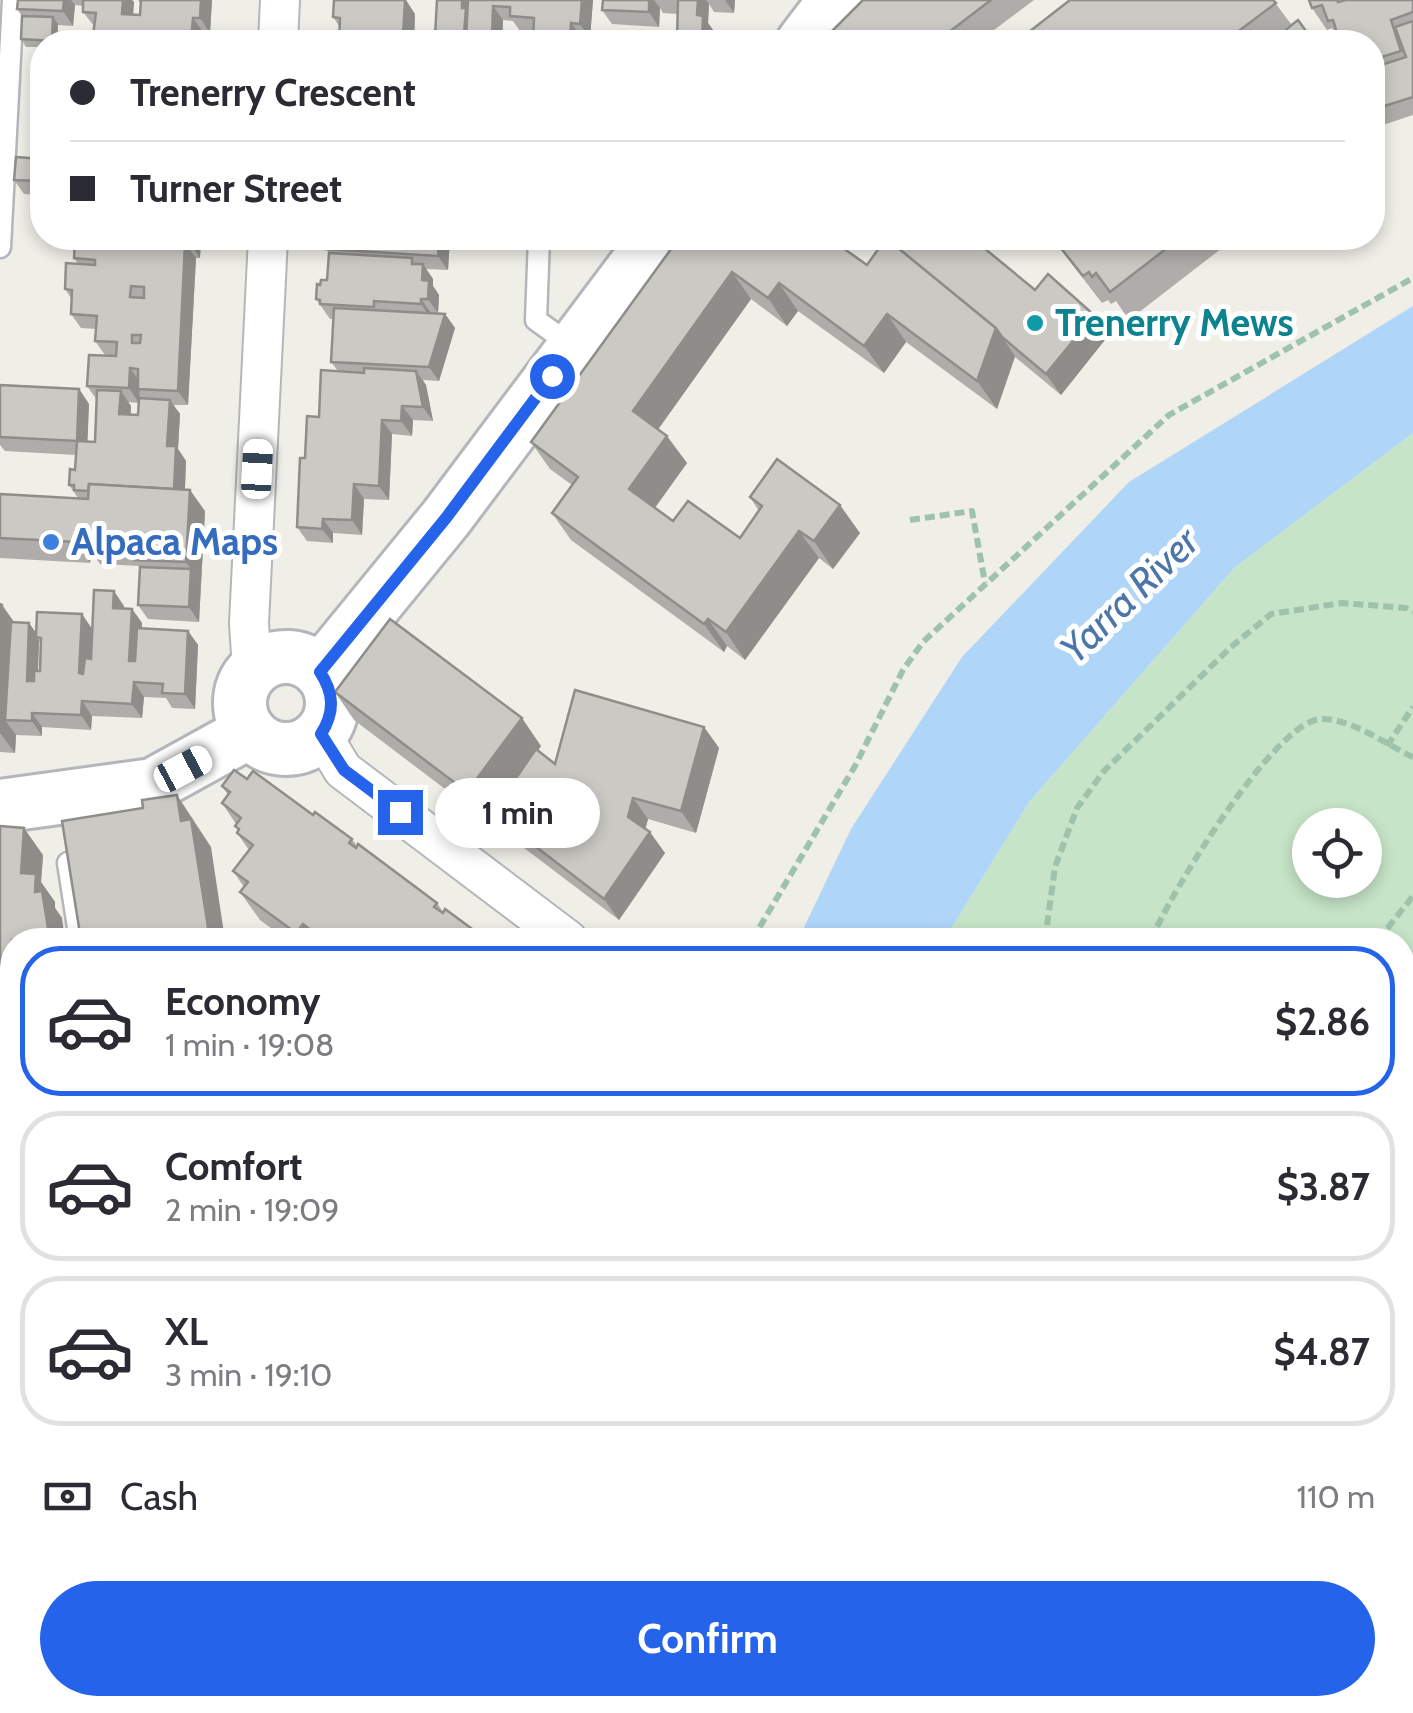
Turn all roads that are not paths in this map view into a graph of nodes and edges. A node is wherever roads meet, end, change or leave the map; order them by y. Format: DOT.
graph roads {
  1 [pos="13,0"];
  2 [pos="280,0"];
  3 [pos="835,0"];
  4 [pos="279,30"];
  5 [pos="812,30"];
  6 [pos="0,247"];
  7 [pos="267,250"];
  8 [pos="539,250"];
  9 [pos="647,250"];
  10 [pos="574,347"];
  11 [pos="252,670"];
  12 [pos="320,672"];
  13 [pos="250,732"];
  14 [pos="321,734"];
  15 [pos="0,806"];
  16 [pos="62,818"];
  17 [pos="78,928"];
  18 [pos="552,928"];
  1 -- 6 [label="lane"];
  2 -- 4 [label="street"];
  3 -- 5 [label="street"];
  7 -- 11 [label="street"];
  8 -- 10 [label="lane"];
  9 -- 10 [label="street"];
  10 -- 12 [label="street"];
  11 -- 12 [label="street"];
  11 -- 13 [label="street"];
  12 -- 14 [label="street"];
  13 -- 14 [label="street"];
  13 -- 16 [label="street"];
  14 -- 18 [label="street"];
  15 -- 16 [label="street"];
  16 -- 17 [label="lane"];
}
